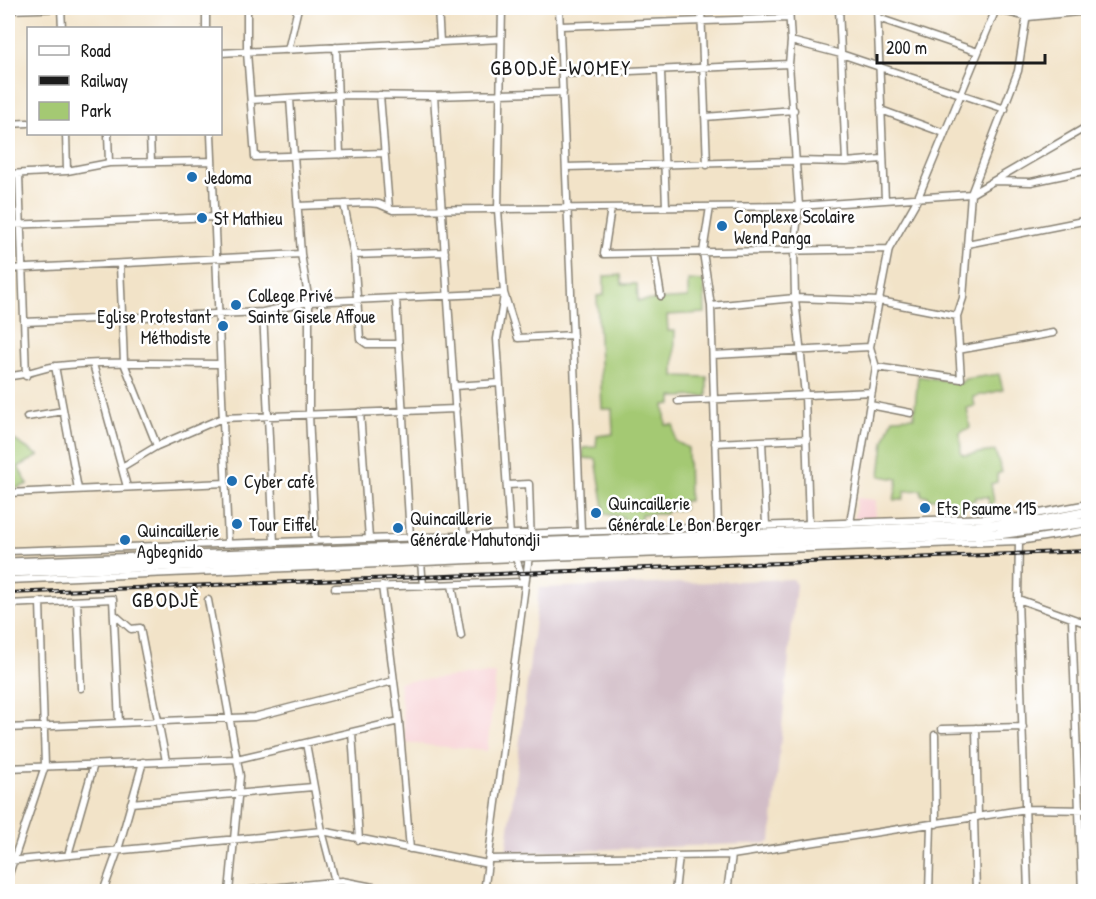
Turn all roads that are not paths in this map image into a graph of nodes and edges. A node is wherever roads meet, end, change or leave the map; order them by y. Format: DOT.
graph roads {
  1 [pos="61,8"];
  2 [pos="69,8"];
  3 [pos="206,8"];
  4 [pos="247,8"];
  5 [pos="298,8"];
  6 [pos="438,8"];
  7 [pos="502,8"];
  8 [pos="559,8"];
  9 [pos="701,8"];
  10 [pos="789,8"];
  11 [pos="838,8"];
  12 [pos="877,8"];
  13 [pos="993,8"];
  14 [pos="1028,8"];
  15 [pos="8,10"];
  16 [pos="1074,10"];
  17 [pos="1089,11"];
  18 [pos="1028,17"];
  19 [pos="789,18"];
  20 [pos="878,18"];
  21 [pos="8,20"];
  22 [pos="702,21"];
  23 [pos="560,26"];
  24 [pos="62,27"];
  25 [pos="206,27"];
  26 [pos="8,29"];
  27 [pos="501,39"];
  28 [pos="791,41"];
  29 [pos="440,42"];
  30 [pos="336,47"];
  31 [pos="288,50"];
  32 [pos="247,52"];
  33 [pos="978,52"];
  34 [pos="222,53"];
  35 [pos="841,54"];
  36 [pos="789,64"];
  37 [pos="878,67"];
  38 [pos="704,70"];
  39 [pos="661,71"];
  40 [pos="562,74"];
  41 [pos="563,92"];
  42 [pos="500,93"];
  43 [pos="339,95"];
  44 [pos="381,95"];
  45 [pos="960,95"];
  46 [pos="434,96"];
  47 [pos="290,99"];
  48 [pos="251,100"];
  49 [pos="1005,109"];
  50 [pos="881,110"];
  51 [pos="794,111"];
  52 [pos="705,117"];
  53 [pos="27,123"];
  54 [pos="8,124"];
  55 [pos="1089,126"];
  56 [pos="944,133"];
  57 [pos="66,135"];
  58 [pos="108,135"];
  59 [pos="150,135"];
  60 [pos="211,135"];
  61 [pos="384,153"];
  62 [pos="340,155"];
  63 [pos="293,157"];
  64 [pos="882,159"];
  65 [pos="212,161"];
  66 [pos="795,161"];
  67 [pos="151,162"];
  68 [pos="846,162"];
  69 [pos="108,163"];
  70 [pos="664,165"];
  71 [pos="707,165"];
  72 [pos="566,167"];
  73 [pos="1089,170"];
  74 [pos="67,171"];
  75 [pos="8,174"];
  76 [pos="19,174"];
  77 [pos="994,181"];
  78 [pos="971,194"];
  79 [pos="885,200"];
  80 [pos="917,200"];
  81 [pos="344,204"];
  82 [pos="298,206"];
  83 [pos="800,206"];
  84 [pos="666,207"];
  85 [pos="710,207"];
  86 [pos="389,208"];
  87 [pos="442,208"];
  88 [pos="610,208"];
  89 [pos="568,209"];
  90 [pos="498,210"];
  91 [pos="215,217"];
  92 [pos="1089,220"];
  93 [pos="8,225"];
  94 [pos="21,225"];
  95 [pos="967,244"];
  96 [pos="889,249"];
  97 [pos="794,251"];
  98 [pos="445,252"];
  99 [pos="704,252"];
  100 [pos="654,253"];
  101 [pos="301,254"];
  102 [pos="354,255"];
  103 [pos="216,261"];
  104 [pos="120,266"];
  105 [pos="22,268"];
  106 [pos="8,269"];
  107 [pos="504,293"];
  108 [pos="448,296"];
  109 [pos="662,296"];
  110 [pos="396,298"];
  111 [pos="795,298"];
  112 [pos="356,300"];
  113 [pos="880,301"];
  114 [pos="309,302"];
  115 [pos="711,306"];
  116 [pos="263,312"];
  117 [pos="218,314"];
  118 [pos="957,316"];
  119 [pos="123,320"];
  120 [pos="24,322"];
  121 [pos="1053,333"];
  122 [pos="573,335"];
  123 [pos="398,344"];
  124 [pos="870,346"];
  125 [pos="798,348"];
  126 [pos="958,350"];
  127 [pos="713,355"];
  128 [pos="124,363"];
  129 [pos="93,364"];
  130 [pos="220,364"];
  131 [pos="55,366"];
  132 [pos="876,367"];
  133 [pos="26,375"];
  134 [pos="8,376"];
  135 [pos="500,383"];
  136 [pos="454,386"];
  137 [pos="872,392"];
  138 [pos="805,395"];
  139 [pos="714,400"];
  140 [pos="678,401"];
  141 [pos="870,405"];
  142 [pos="456,409"];
  143 [pos="63,411"];
  144 [pos="403,411"];
  145 [pos="360,412"];
  146 [pos="911,413"];
  147 [pos="309,414"];
  148 [pos="268,416"];
  149 [pos="27,417"];
  150 [pos="222,418"];
  151 [pos="807,439"];
  152 [pos="762,441"];
  153 [pos="715,442"];
  154 [pos="157,446"];
  155 [pos="122,467"];
  156 [pos="225,483"];
  157 [pos="507,485"];
  158 [pos="128,487"];
  159 [pos="78,489"];
  160 [pos="8,493"];
  161 [pos="1089,504"];
  162 [pos="1089,512"];
  163 [pos="1089,522"];
  164 [pos="850,523"];
  165 [pos="809,524"];
  166 [pos="765,525"];
  167 [pos="718,526"];
  168 [pos="581,530"];
  169 [pos="1089,530"];
  170 [pos="464,535"];
  171 [pos="410,537"];
  172 [pos="369,539"];
  173 [pos="1019,541"];
  174 [pos="228,542"];
  175 [pos="315,542"];
  176 [pos="274,543"];
  177 [pos="513,546"];
  178 [pos="531,546"];
  179 [pos="8,551"];
  180 [pos="421,562"];
  181 [pos="8,563"];
  182 [pos="8,572"];
  183 [pos="8,580"];
  184 [pos="525,582"];
  185 [pos="452,585"];
  186 [pos="382,586"];
  187 [pos="423,586"];
  188 [pos="335,588"];
  189 [pos="1018,599"];
  190 [pos="208,600"];
  191 [pos="76,601"];
  192 [pos="40,602"];
  193 [pos="8,604"];
  194 [pos="114,614"];
  195 [pos="1072,619"];
  196 [pos="1089,624"];
  197 [pos="461,636"];
  198 [pos="393,681"];
  199 [pos="81,688"];
  200 [pos="230,718"];
  201 [pos="159,721"];
  202 [pos="399,722"];
  203 [pos="119,723"];
  204 [pos="44,726"];
  205 [pos="1023,727"];
  206 [pos="8,728"];
  207 [pos="976,728"];
  208 [pos="942,729"];
  209 [pos="352,732"];
  210 [pos="935,735"];
  211 [pos="306,743"];
  212 [pos="237,759"];
  213 [pos="166,761"];
  214 [pos="143,762"];
  215 [pos="94,764"];
  216 [pos="45,766"];
  217 [pos="8,768"];
  218 [pos="314,787"];
  219 [pos="238,794"];
  220 [pos="131,803"];
  221 [pos="1027,809"];
  222 [pos="1078,809"];
  223 [pos="1089,810"];
  224 [pos="976,817"];
  225 [pos="933,824"];
  226 [pos="322,831"];
  227 [pos="235,839"];
  228 [pos="359,840"];
  229 [pos="410,849"];
  230 [pos="118,850"];
  231 [pos="68,855"];
  232 [pos="732,855"];
  233 [pos="679,856"];
  234 [pos="10,861"];
  235 [pos="488,862"];
  236 [pos="8,877"];
  237 [pos="335,881"];
  238 [pos="103,891"];
  239 [pos="230,891"];
  240 [pos="395,891"];
  241 [pos="484,891"];
  242 [pos="675,891"];
  243 [pos="727,891"];
  244 [pos="929,891"];
  245 [pos="976,891"];
  246 [pos="1028,891"];
  247 [pos="1082,891"];
  1 -- 2 [label="street"];
  1 -- 15 [label="street"];
  1 -- 24 [label="street"];
  3 -- 25 [label="street"];
  4 -- 32 [label="street"];
  5 -- 31 [label="street"];
  6 -- 29 [label="street"];
  7 -- 27 [label="street"];
  8 -- 23 [label="street"];
  9 -- 22 [label="street"];
  10 -- 19 [label="street"];
  11 -- 35 [label="street"];
  12 -- 20 [label="street"];
  13 -- 18 [label="street"];
  13 -- 33 [label="street"];
  14 -- 18 [label="street"];
  15 -- 21 [label="street"];
  16 -- 17 [label="street"];
  16 -- 18 [label="street"];
  18 -- 49 [label="street"];
  19 -- 22 [label="street"];
  19 -- 28 [label="street"];
  20 -- 33 [label="street"];
  20 -- 37 [label="street"];
  22 -- 23 [label="street"];
  22 -- 38 [label="street"];
  23 -- 40 [label="street"];
  26 -- 54 [label="street"];
  27 -- 29 [label="street"];
  27 -- 42 [label="street"];
  28 -- 35 [label="street"];
  28 -- 36 [label="street"];
  29 -- 30 [label="street"];
  30 -- 31 [label="street"];
  30 -- 43 [label="street"];
  31 -- 32 [label="street"];
  32 -- 34 [label="street"];
  32 -- 48 [label="street"];
  33 -- 45 [label="street"];
  35 -- 37 [label="street"];
  35 -- 68 [label="street"];
  36 -- 38 [label="street"];
  36 -- 51 [label="street"];
  37 -- 45 [label="street"];
  37 -- 50 [label="street"];
  38 -- 39 [label="street"];
  38 -- 52 [label="street"];
  39 -- 40 [label="street"];
  39 -- 70 [label="street"];
  40 -- 41 [label="street"];
  41 -- 42 [label="street"];
  41 -- 72 [label="street"];
  42 -- 46 [label="street"];
  42 -- 90 [label="street"];
  43 -- 44 [label="street"];
  43 -- 47 [label="street"];
  43 -- 62 [label="street"];
  44 -- 46 [label="street"];
  44 -- 61 [label="street"];
  45 -- 49 [label="street"];
  45 -- 56 [label="street"];
  46 -- 87 [label="street"];
  47 -- 48 [label="street"];
  47 -- 63 [label="street"];
  48 -- 63 [label="street"];
  49 -- 78 [label="street"];
  50 -- 56 [label="street"];
  50 -- 64 [label="street"];
  51 -- 52 [label="street"];
  51 -- 66 [label="street"];
  52 -- 71 [label="street"];
  53 -- 54 [label="street"];
  55 -- 77 [label="street"];
  56 -- 80 [label="street"];
  57 -- 74 [label="street"];
  58 -- 69 [label="street"];
  59 -- 67 [label="street"];
  60 -- 65 [label="street"];
  61 -- 62 [label="street"];
  61 -- 86 [label="street"];
  62 -- 63 [label="street"];
  63 -- 82 [label="street"];
  64 -- 68 [label="street"];
  64 -- 79 [label="street"];
  65 -- 67 [label="street"];
  65 -- 91 [label="street"];
  66 -- 68 [label="street"];
  66 -- 71 [label="street"];
  66 -- 83 [label="street"];
  67 -- 69 [label="street"];
  69 -- 74 [label="street"];
  70 -- 71 [label="street"];
  70 -- 72 [label="street"];
  70 -- 84 [label="street"];
  72 -- 89 [label="street"];
  73 -- 77 [label="street"];
  74 -- 76 [label="street"];
  75 -- 76 [label="street"];
  76 -- 94 [label="street"];
  77 -- 78 [label="street"];
  78 -- 80 [label="street"];
  78 -- 95 [label="street"];
  79 -- 80 [label="street"];
  79 -- 83 [label="street"];
  80 -- 96 [label="street"];
  81 -- 82 [label="street"];
  81 -- 86 [label="street"];
  81 -- 102 [label="street"];
  82 -- 101 [label="street"];
  83 -- 85 [label="street"];
  83 -- 97 [label="street"];
  84 -- 85 [label="street"];
  84 -- 88 [label="street"];
  85 -- 99 [label="street"];
  86 -- 87 [label="street"];
  87 -- 90 [label="street"];
  87 -- 98 [label="street"];
  88 -- 89 [label="street"];
  88 -- 100 [label="street"];
  89 -- 90 [label="street"];
  89 -- 122 [label="street"];
  90 -- 107 [label="street"];
  91 -- 94 [label="street"];
  91 -- 103 [label="street"];
  92 -- 95 [label="street"];
  93 -- 94 [label="street"];
  94 -- 105 [label="street"];
  95 -- 118 [label="street"];
  96 -- 97 [label="street"];
  96 -- 113 [label="street"];
  97 -- 99 [label="street"];
  97 -- 111 [label="street"];
  98 -- 102 [label="street"];
  98 -- 108 [label="street"];
  99 -- 100 [label="street"];
  99 -- 115 [label="street"];
  100 -- 109 [label="street"];
  101 -- 103 [label="street"];
  101 -- 114 [label="street"];
  102 -- 112 [label="street"];
  103 -- 104 [label="street"];
  103 -- 117 [label="street"];
  104 -- 105 [label="street"];
  104 -- 119 [label="street"];
  105 -- 106 [label="street"];
  105 -- 120 [label="street"];
  107 -- 108 [label="street"];
  107 -- 122 [label="street"];
  107 -- 135 [label="street"];
  108 -- 110 [label="street"];
  108 -- 136 [label="street"];
  110 -- 112 [label="street"];
  110 -- 123 [label="street"];
  111 -- 113 [label="street"];
  111 -- 115 [label="street"];
  111 -- 125 [label="street"];
  112 -- 114 [label="street"];
  112 -- 123 [label="street"];
  113 -- 118 [label="street"];
  113 -- 124 [label="street"];
  114 -- 116 [label="street"];
  114 -- 147 [label="street"];
  115 -- 127 [label="street"];
  116 -- 117 [label="street"];
  116 -- 148 [label="street"];
  117 -- 119 [label="street"];
  117 -- 130 [label="street"];
  118 -- 126 [label="street"];
  119 -- 120 [label="street"];
  119 -- 128 [label="street"];
  120 -- 133 [label="street"];
  121 -- 126 [label="street"];
  122 -- 168 [label="street"];
  123 -- 144 [label="street"];
  124 -- 125 [label="street"];
  124 -- 132 [label="street"];
  125 -- 127 [label="street"];
  125 -- 138 [label="street"];
  126 -- 132 [label="street"];
  127 -- 139 [label="street"];
  128 -- 129 [label="street"];
  128 -- 130 [label="street"];
  128 -- 154 [label="street"];
  129 -- 131 [label="street"];
  129 -- 155 [label="street"];
  130 -- 150 [label="street"];
  131 -- 133 [label="street"];
  131 -- 143 [label="street"];
  132 -- 137 [label="street"];
  133 -- 134 [label="street"];
  135 -- 136 [label="street"];
  135 -- 157 [label="street"];
  136 -- 142 [label="street"];
  137 -- 138 [label="street"];
  137 -- 141 [label="street"];
  138 -- 139 [label="street"];
  138 -- 151 [label="street"];
  139 -- 140 [label="street"];
  139 -- 153 [label="street"];
  141 -- 146 [label="street"];
  141 -- 164 [label="street"];
  142 -- 144 [label="street"];
  142 -- 170 [label="street"];
  143 -- 149 [label="street"];
  143 -- 159 [label="street"];
  144 -- 145 [label="street"];
  144 -- 171 [label="street"];
  145 -- 147 [label="street"];
  145 -- 172 [label="street"];
  147 -- 148 [label="street"];
  147 -- 175 [label="street"];
  148 -- 150 [label="street"];
  148 -- 176 [label="street"];
  150 -- 154 [label="street"];
  150 -- 156 [label="street"];
  151 -- 152 [label="street"];
  151 -- 165 [label="street"];
  152 -- 153 [label="street"];
  152 -- 166 [label="street"];
  153 -- 167 [label="street"];
  154 -- 155 [label="street"];
  155 -- 158 [label="street"];
  156 -- 158 [label="street"];
  156 -- 174 [label="street"];
  157 -- 177 [label="street"];
  157 -- 178 [label="street"];
  158 -- 159 [label="street"];
  159 -- 160 [label="street"];
  161 -- 164 [label="street"];
  162 -- 178 [label="highway"];
  163 -- 178 [label="highway"];
  164 -- 165 [label="street"];
  165 -- 166 [label="street"];
  166 -- 167 [label="street"];
  167 -- 168 [label="street"];
  168 -- 178 [label="street"];
  169 -- 173 [label="street"];
  170 -- 171 [label="street"];
  170 -- 177 [label="street"];
  171 -- 172 [label="street"];
  172 -- 175 [label="street"];
  173 -- 178 [label="street"];
  173 -- 189 [label="street"];
  174 -- 176 [label="street"];
  174 -- 179 [label="street"];
  175 -- 176 [label="street"];
  177 -- 178 [label="highway"];
  177 -- 178 [label="street"];
  177 -- 180 [label="street"];
  177 -- 181 [label="highway"];
  177 -- 182 [label="highway"];
  177 -- 184 [label="street"];
  178 -- 184 [label="street"];
  180 -- 183 [label="street"];
  180 -- 187 [label="street"];
  184 -- 185 [label="street"];
  184 -- 235 [label="street"];
  185 -- 187 [label="street"];
  185 -- 197 [label="street"];
  186 -- 187 [label="street"];
  186 -- 188 [label="street"];
  186 -- 198 [label="street"];
  189 -- 195 [label="street"];
  189 -- 205 [label="street"];
  190 -- 200 [label="street"];
  191 -- 192 [label="street"];
  191 -- 194 [label="street"];
  191 -- 199 [label="street"];
  192 -- 193 [label="street"];
  192 -- 204 [label="street"];
  194 -- 201 [label="street"];
  194 -- 203 [label="street"];
  195 -- 196 [label="street"];
  195 -- 222 [label="street"];
  198 -- 200 [label="street"];
  198 -- 202 [label="street"];
  200 -- 201 [label="street"];
  200 -- 212 [label="street"];
  201 -- 203 [label="street"];
  201 -- 213 [label="street"];
  202 -- 209 [label="street"];
  202 -- 229 [label="street"];
  203 -- 204 [label="street"];
  204 -- 206 [label="street"];
  204 -- 216 [label="street"];
  205 -- 207 [label="street"];
  205 -- 221 [label="street"];
  207 -- 208 [label="street"];
  207 -- 224 [label="street"];
  209 -- 211 [label="street"];
  209 -- 228 [label="street"];
  210 -- 225 [label="street"];
  211 -- 212 [label="street"];
  211 -- 218 [label="street"];
  212 -- 213 [label="street"];
  212 -- 219 [label="street"];
  213 -- 214 [label="street"];
  214 -- 215 [label="street"];
  214 -- 220 [label="street"];
  215 -- 216 [label="street"];
  215 -- 231 [label="street"];
  216 -- 217 [label="street"];
  216 -- 234 [label="street"];
  218 -- 219 [label="street"];
  218 -- 226 [label="street"];
  219 -- 220 [label="street"];
  219 -- 227 [label="street"];
  220 -- 230 [label="street"];
  221 -- 222 [label="street"];
  221 -- 224 [label="street"];
  221 -- 246 [label="street"];
  222 -- 223 [label="street"];
  222 -- 247 [label="street"];
  224 -- 225 [label="street"];
  224 -- 245 [label="street"];
  225 -- 232 [label="street"];
  225 -- 244 [label="street"];
  226 -- 227 [label="street"];
  226 -- 228 [label="street"];
  226 -- 237 [label="street"];
  227 -- 230 [label="street"];
  227 -- 239 [label="street"];
  228 -- 229 [label="street"];
  229 -- 235 [label="street"];
  230 -- 231 [label="street"];
  230 -- 238 [label="street"];
  231 -- 234 [label="street"];
  232 -- 233 [label="street"];
  232 -- 243 [label="street"];
  233 -- 235 [label="street"];
  233 -- 242 [label="street"];
  234 -- 236 [label="street"];
  235 -- 241 [label="street"];
  237 -- 239 [label="street"];
  237 -- 240 [label="street"];
}
